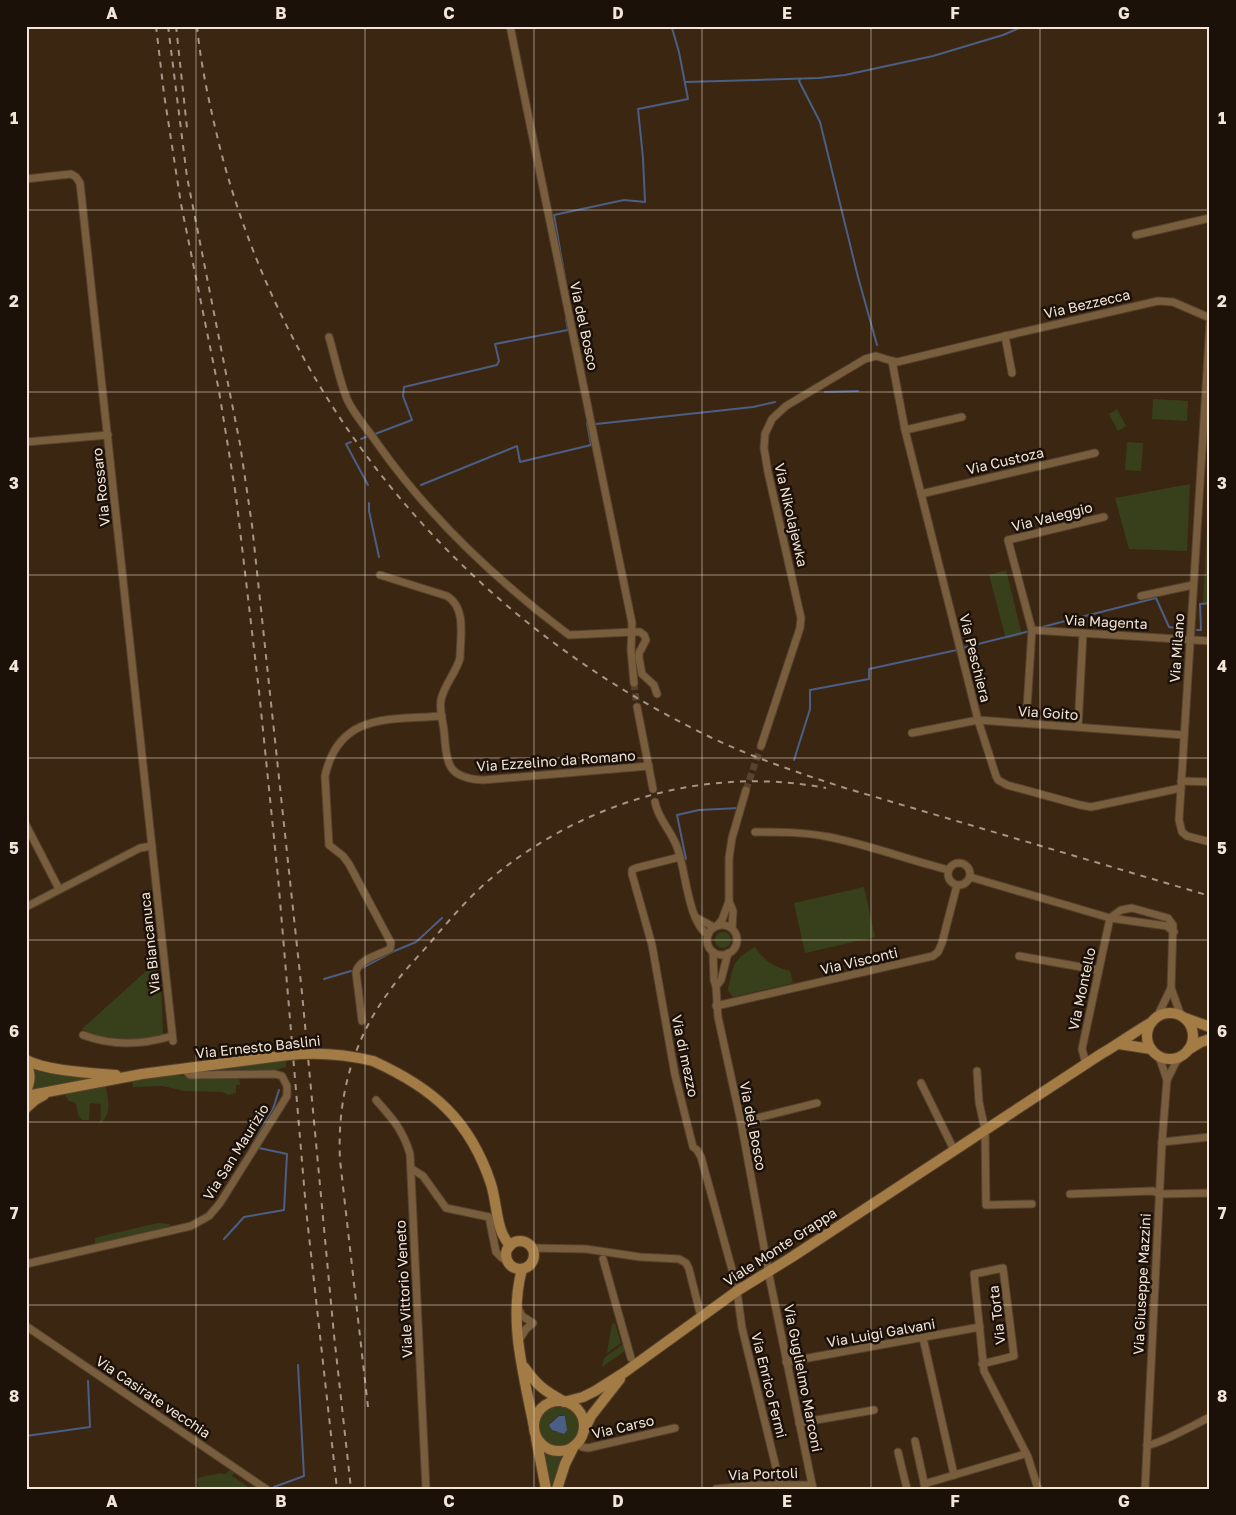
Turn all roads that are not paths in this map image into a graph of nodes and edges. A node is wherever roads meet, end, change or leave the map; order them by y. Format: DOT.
graph roads {
  1 [pos="510,26"];
  2 [pos="26,179"];
  3 [pos="1210,218"];
  4 [pos="1136,235"];
  5 [pos="1210,318"];
  6 [pos="1210,323"];
  7 [pos="1004,336"];
  8 [pos="329,337"];
  9 [pos="890,360"];
  10 [pos="1012,373"];
  11 [pos="962,417"];
  12 [pos="905,430"];
  13 [pos="108,435"];
  14 [pos="26,442"];
  15 [pos="1095,453"];
  16 [pos="1201,465"];
  17 [pos="1210,465"];
  18 [pos="921,494"];
  19 [pos="1104,517"];
  20 [pos="380,575"];
  21 [pos="1193,585"];
  22 [pos="1141,596"];
  23 [pos="1032,630"];
  24 [pos="632,632"];
  25 [pos="1084,634"];
  26 [pos="1190,640"];
  27 [pos="1210,641"];
  28 [pos="634,683"];
  29 [pos="657,694"];
  30 [pos="637,707"];
  31 [pos="442,716"];
  32 [pos="978,720"];
  33 [pos="1026,724"];
  34 [pos="1078,727"];
  35 [pos="912,733"];
  36 [pos="1184,735"];
  37 [pos="761,746"];
  38 [pos="649,766"];
  39 [pos="1210,782"];
  40 [pos="1181,785"];
  41 [pos="653,789"];
  42 [pos="746,790"];
  43 [pos="655,802"];
  44 [pos="26,825"];
  45 [pos="756,832"];
  46 [pos="1210,842"];
  47 [pos="152,846"];
  48 [pos="680,857"];
  49 [pos="949,870"];
  50 [pos="970,877"];
  51 [pos="957,885"];
  52 [pos="60,889"];
  53 [pos="729,900"];
  54 [pos="26,907"];
  55 [pos="1128,908"];
  56 [pos="697,918"];
  57 [pos="1110,918"];
  58 [pos="1126,920"];
  59 [pos="716,927"];
  60 [pos="732,928"];
  61 [pos="1174,932"];
  62 [pos="708,935"];
  63 [pos="713,952"];
  64 [pos="728,953"];
  65 [pos="1019,956"];
  66 [pos="1098,970"];
  67 [pos="716,986"];
  68 [pos="1171,988"];
  69 [pos="716,1006"];
  70 [pos="1182,1016"];
  71 [pos="1155,1019"];
  72 [pos="362,1021"];
  73 [pos="1210,1027"];
  74 [pos="83,1035"];
  75 [pos="1210,1038"];
  76 [pos="1119,1044"];
  77 [pos="1154,1052"];
  78 [pos="1185,1053"];
  79 [pos="26,1060"];
  80 [pos="26,1064"];
  81 [pos="1086,1064"];
  82 [pos="183,1068"];
  83 [pos="977,1070"];
  84 [pos="129,1076"];
  85 [pos="1167,1080"];
  86 [pos="921,1083"];
  87 [pos="26,1091"];
  88 [pos="52,1092"];
  89 [pos="26,1096"];
  90 [pos="376,1100"];
  91 [pos="817,1102"];
  92 [pos="26,1108"];
  93 [pos="741,1122"];
  94 [pos="985,1130"];
  95 [pos="1210,1137"];
  96 [pos="1162,1142"];
  97 [pos="954,1150"];
  98 [pos="412,1169"];
  99 [pos="1210,1193"];
  100 [pos="1070,1194"];
  101 [pos="1160,1194"];
  102 [pos="1032,1204"];
  103 [pos="514,1244"];
  104 [pos="532,1248"];
  105 [pos="603,1258"];
  106 [pos="509,1262"];
  107 [pos="26,1264"];
  108 [pos="522,1269"];
  109 [pos="768,1271"];
  110 [pos="517,1288"];
  111 [pos="737,1291"];
  112 [pos="516,1304"];
  113 [pos="701,1317"];
  114 [pos="26,1326"];
  115 [pos="980,1328"];
  116 [pos="923,1338"];
  117 [pos="519,1340"];
  118 [pos="631,1358"];
  119 [pos="786,1362"];
  120 [pos="522,1364"];
  121 [pos="982,1364"];
  122 [pos="625,1372"];
  123 [pos="563,1401"];
  124 [pos="874,1410"];
  125 [pos="1210,1417"];
  126 [pos="799,1423"];
  127 [pos="675,1428"];
  128 [pos="535,1429"];
  129 [pos="915,1441"];
  130 [pos="578,1442"];
  131 [pos="1147,1445"];
  132 [pos="898,1452"];
  133 [pos="1025,1454"];
  134 [pos="954,1475"];
  135 [pos="780,1484"];
  136 [pos="924,1486"];
  137 [pos="812,1487"];
  138 [pos="266,1489"];
  139 [pos="426,1489"];
  140 [pos="546,1489"];
  141 [pos="557,1489"];
  142 [pos="716,1489"];
  143 [pos="907,1489"];
  144 [pos="1038,1489"];
  145 [pos="1145,1489"];
  1 -- 24 [label="street, Via del Bosco"];
  2 -- 13 [label="street, Via Rossaro"];
  3 -- 4 [label="street"];
  5 -- 7 [label="street, Via Bezzecca"];
  6 -- 16 [label="street, Via Milano"];
  7 -- 9 [label="street, Via Bezzecca"];
  7 -- 10 [label="street"];
  8 -- 24 [label="street"];
  9 -- 12 [label="street, Via Peschiera"];
  9 -- 37 [label="street, Via Nikolajewka"];
  11 -- 12 [label="street"];
  12 -- 18 [label="street, Via Peschiera"];
  13 -- 14 [label="street"];
  13 -- 47 [label="street, Via Rossaro"];
  15 -- 18 [label="street, Via Custoza"];
  16 -- 17 [label="street"];
  16 -- 21 [label="street, Via Milano"];
  18 -- 32 [label="street, Via Peschiera"];
  19 -- 23 [label="street, Via Valeggio"];
  20 -- 31 [label="street, Via Ezzelino da Romano"];
  21 -- 22 [label="street"];
  21 -- 26 [label="street, Via Milano"];
  23 -- 25 [label="street, Via Magenta"];
  23 -- 33 [label="street"];
  24 -- 28 [label="street, Via del Bosco"];
  24 -- 29 [label="street"];
  25 -- 26 [label="street, Via Magenta"];
  25 -- 34 [label="street"];
  26 -- 27 [label="street, Via Magenta"];
  26 -- 36 [label="street, Via Milano"];
  30 -- 38 [label="street"];
  31 -- 38 [label="street, Via Ezzelino da Romano"];
  31 -- 72 [label="street"];
  32 -- 33 [label="street, Via Goito"];
  32 -- 35 [label="street, Via Goito"];
  32 -- 40 [label="street, Via Peschiera"];
  33 -- 34 [label="street, Via Goito"];
  34 -- 36 [label="street, Via Goito"];
  36 -- 40 [label="street, Via Milano"];
  38 -- 41 [label="street"];
  39 -- 40 [label="street, Via Peschiera"];
  40 -- 46 [label="street, Via Milano"];
  42 -- 53 [label="street"];
  43 -- 48 [label="street"];
  44 -- 52 [label="street"];
  45 -- 49 [label="street"];
  47 -- 52 [label="street"];
  47 -- 74 [label="street, Via Biancanuca"];
  48 -- 56 [label="street"];
  48 -- 111 [label="street, Via di mezzo"];
  49 -- 50 [label="street"];
  49 -- 51 [label="street"];
  50 -- 51 [label="street"];
  50 -- 57 [label="street"];
  51 -- 69 [label="street, Via Visconti"];
  52 -- 54 [label="street"];
  53 -- 59 [label="street"];
  53 -- 60 [label="street"];
  55 -- 57 [label="street"];
  55 -- 58 [label="street"];
  55 -- 61 [label="street"];
  56 -- 59 [label="street"];
  56 -- 62 [label="street"];
  57 -- 58 [label="street"];
  57 -- 66 [label="street, Via Montello"];
  58 -- 61 [label="street"];
  59 -- 60 [label="street"];
  59 -- 62 [label="street"];
  60 -- 64 [label="street"];
  61 -- 68 [label="street"];
  62 -- 63 [label="street"];
  63 -- 64 [label="street"];
  63 -- 67 [label="street, Via del Bosco"];
  64 -- 67 [label="street, Via del Bosco"];
  65 -- 66 [label="street"];
  66 -- 81 [label="street, Via Montello"];
  67 -- 69 [label="street, Via del Bosco"];
  68 -- 70 [label="street"];
  68 -- 71 [label="street"];
  69 -- 93 [label="street, Via del Bosco"];
  70 -- 71 [label="main road"];
  70 -- 73 [label="main road"];
  70 -- 78 [label="main road"];
  71 -- 76 [label="main road, Viale Monte Grappa"];
  71 -- 77 [label="main road"];
  75 -- 78 [label="main road"];
  76 -- 77 [label="main road"];
  76 -- 81 [label="main road, Viale Monte Grappa"];
  77 -- 78 [label="main road"];
  77 -- 85 [label="street, Via Giuseppe Mazzini"];
  78 -- 85 [label="street, Via Giuseppe Mazzini"];
  79 -- 84 [label="main road, Via Ernesto Baslini"];
  80 -- 87 [label="main road"];
  81 -- 94 [label="main road, Viale Monte Grappa"];
  82 -- 84 [label="main road, Via Ernesto Baslini"];
  82 -- 103 [label="main road, Via Ernesto Baslini, bridge"];
  82 -- 107 [label="street, Via San Maurizio"];
  83 -- 94 [label="street"];
  84 -- 88 [label="main road, Via Ernesto Baslini"];
  85 -- 96 [label="street, Via Giuseppe Mazzini"];
  86 -- 97 [label="street"];
  88 -- 89 [label="main road, Via Ernesto Baslini"];
  88 -- 92 [label="main road"];
  90 -- 98 [label="street, Viale Vittorio Veneto"];
  91 -- 93 [label="street"];
  93 -- 109 [label="street, Via del Bosco"];
  94 -- 97 [label="main road, Viale Monte Grappa"];
  94 -- 102 [label="street"];
  95 -- 96 [label="street"];
  96 -- 101 [label="street, Via Giuseppe Mazzini"];
  97 -- 109 [label="main road, Viale Monte Grappa"];
  98 -- 106 [label="street"];
  98 -- 139 [label="street, Viale Vittorio Veneto"];
  99 -- 101 [label="street"];
  100 -- 101 [label="street"];
  101 -- 131 [label="street, Via Giuseppe Mazzini"];
  103 -- 104 [label="main road"];
  103 -- 106 [label="main road"];
  104 -- 108 [label="main road"];
  104 -- 113 [label="street"];
  105 -- 118 [label="street"];
  106 -- 108 [label="main road"];
  106 -- 110 [label="main road"];
  108 -- 110 [label="main road"];
  109 -- 111 [label="main road, Viale Monte Grappa"];
  109 -- 119 [label="street, Via Guglielmo Marconi"];
  110 -- 112 [label="main road"];
  111 -- 113 [label="main road, Viale Monte Grappa"];
  111 -- 135 [label="street, Via Enrico Fermi"];
  112 -- 117 [label="main road"];
  112 -- 117 [label="street"];
  113 -- 122 [label="main road, Viale Monte Grappa"];
  114 -- 138 [label="street, Via Casirate vecchia"];
  115 -- 116 [label="street, Via Luigi Galvani"];
  115 -- 121 [label="street, Via Torta"];
  115 -- 121 [label="street, Via Torta"];
  116 -- 119 [label="street, Via Luigi Galvani"];
  116 -- 134 [label="street"];
  117 -- 120 [label="main road"];
  119 -- 126 [label="street, Via Guglielmo Marconi"];
  120 -- 123 [label="main road"];
  120 -- 128 [label="main road"];
  121 -- 133 [label="street, Via Torta"];
  122 -- 123 [label="main road, Viale Monte Grappa"];
  122 -- 130 [label="main road, Viale Monte Grappa"];
  123 -- 128 [label="main road"];
  123 -- 130 [label="main road"];
  124 -- 126 [label="street"];
  125 -- 131 [label="street"];
  126 -- 137 [label="street, Via Guglielmo Marconi"];
  127 -- 130 [label="street, Via Carso"];
  128 -- 130 [label="main road"];
  128 -- 140 [label="main road"];
  129 -- 136 [label="street"];
  130 -- 141 [label="main road, Viale Monte Grappa"];
  131 -- 145 [label="street, Via Giuseppe Mazzini"];
  132 -- 143 [label="street"];
  133 -- 134 [label="street"];
  133 -- 144 [label="street, Via Torta"];
  134 -- 136 [label="street"];
  135 -- 137 [label="street, Via Portoli"];
  135 -- 142 [label="street, Via Portoli"];
}
